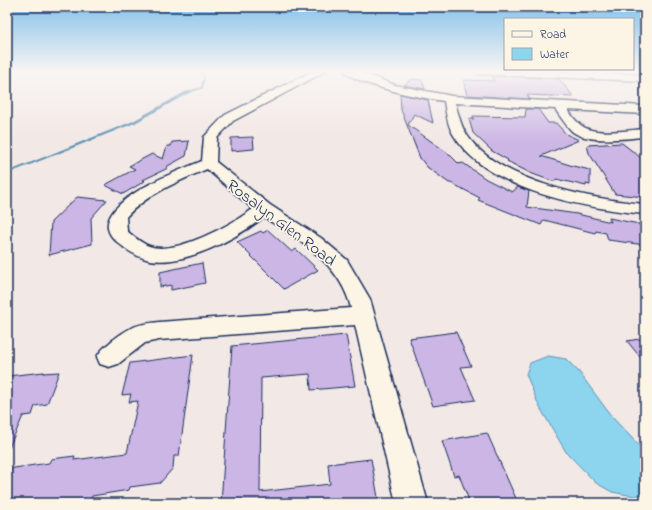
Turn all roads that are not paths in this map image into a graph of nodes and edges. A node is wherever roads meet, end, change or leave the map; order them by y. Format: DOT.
graph roads {
  1 [pos="276,95"];
  2 [pos="421,95"];
  3 [pos="449,100"];
  4 [pos="559,106"];
  5 [pos="645,110"];
  6 [pos="645,133"];
  7 [pos="209,163"];
  8 [pos="645,208"];
  9 [pos="264,209"];
  10 [pos="363,316"];
  11 [pos="109,357"];
  12 [pos="412,503"];
  1 -- 7 [label="street"];
  2 -- 3 [label="street"];
  3 -- 4 [label="street"];
  3 -- 8 [label="street"];
  4 -- 5 [label="street"];
  4 -- 6 [label="street"];
  7 -- 9 [label="street, Rosalyn Glen Road"];
  7 -- 9 [label="street"];
  9 -- 10 [label="street, Rosalyn Glen Road"];
  10 -- 11 [label="street"];
  10 -- 12 [label="street, Rosalyn Glen Road"];
}
